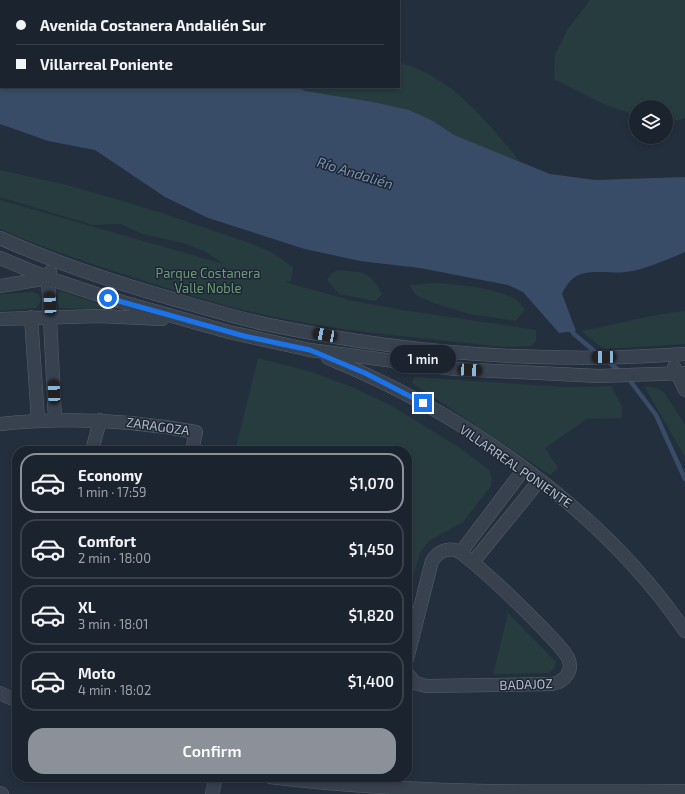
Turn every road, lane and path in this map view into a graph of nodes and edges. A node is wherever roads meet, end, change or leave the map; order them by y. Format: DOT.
graph roads {
  1 [pos="0,238"];
  2 [pos="0,258"];
  3 [pos="55,260"];
  4 [pos="48,278"];
  5 [pos="0,286"];
  6 [pos="50,316"];
  7 [pos="31,317"];
  8 [pos="0,319"];
  9 [pos="193,322"];
  10 [pos="310,350"];
  11 [pos="685,354"];
  12 [pos="668,355"];
  13 [pos="681,374"];
  14 [pos="685,390"];
  15 [pos="55,419"];
  16 [pos="38,420"];
  17 [pos="100,420"];
  18 [pos="0,424"];
  19 [pos="93,446"];
  20 [pos="193,446"];
  21 [pos="524,470"];
  22 [pos="539,480"];
  23 [pos="461,552"];
  24 [pos="473,562"];
  25 [pos="685,631"];
  26 [pos="412,639"];
  27 [pos="412,679"];
  28 [pos="0,693"];
  29 [pos="12,699"];
  30 [pos="215,782"];
  31 [pos="305,782"];
  32 [pos="685,790"];
  33 [pos="212,794"];
  1 -- 3 [label="street"];
  2 -- 4 [label="street"];
  3 -- 4 [label="street"];
  3 -- 12 [label="street"];
  4 -- 5 [label="street"];
  4 -- 6 [label="street"];
  4 -- 9 [label="street"];
  6 -- 7 [label="street"];
  6 -- 9 [label="street"];
  6 -- 15 [label="street"];
  7 -- 8 [label="street"];
  7 -- 16 [label="street"];
  9 -- 10 [label="street"];
  10 -- 13 [label="street"];
  10 -- 21 [label="street, VILLARREAL PONIENTE"];
  11 -- 12 [label="street"];
  12 -- 13 [label="street"];
  13 -- 14 [label="street"];
  15 -- 16 [label="street, ZARAGOZA"];
  15 -- 17 [label="street, ZARAGOZA"];
  16 -- 18 [label="street, ZARAGOZA"];
  17 -- 19 [label="street"];
  17 -- 20 [label="street, ZARAGOZA"];
  21 -- 22 [label="street, VILLARREAL PONIENTE"];
  21 -- 23 [label="street"];
  22 -- 24 [label="street"];
  22 -- 25 [label="street, VILLARREAL PONIENTE"];
  23 -- 24 [label="street, BADAJOZ"];
  23 -- 26 [label="street"];
  24 -- 27 [label="street, BADAJOZ"];
  28 -- 29 [label="street"];
  30 -- 33 [label="street"];
  31 -- 32 [label="street"];
}
